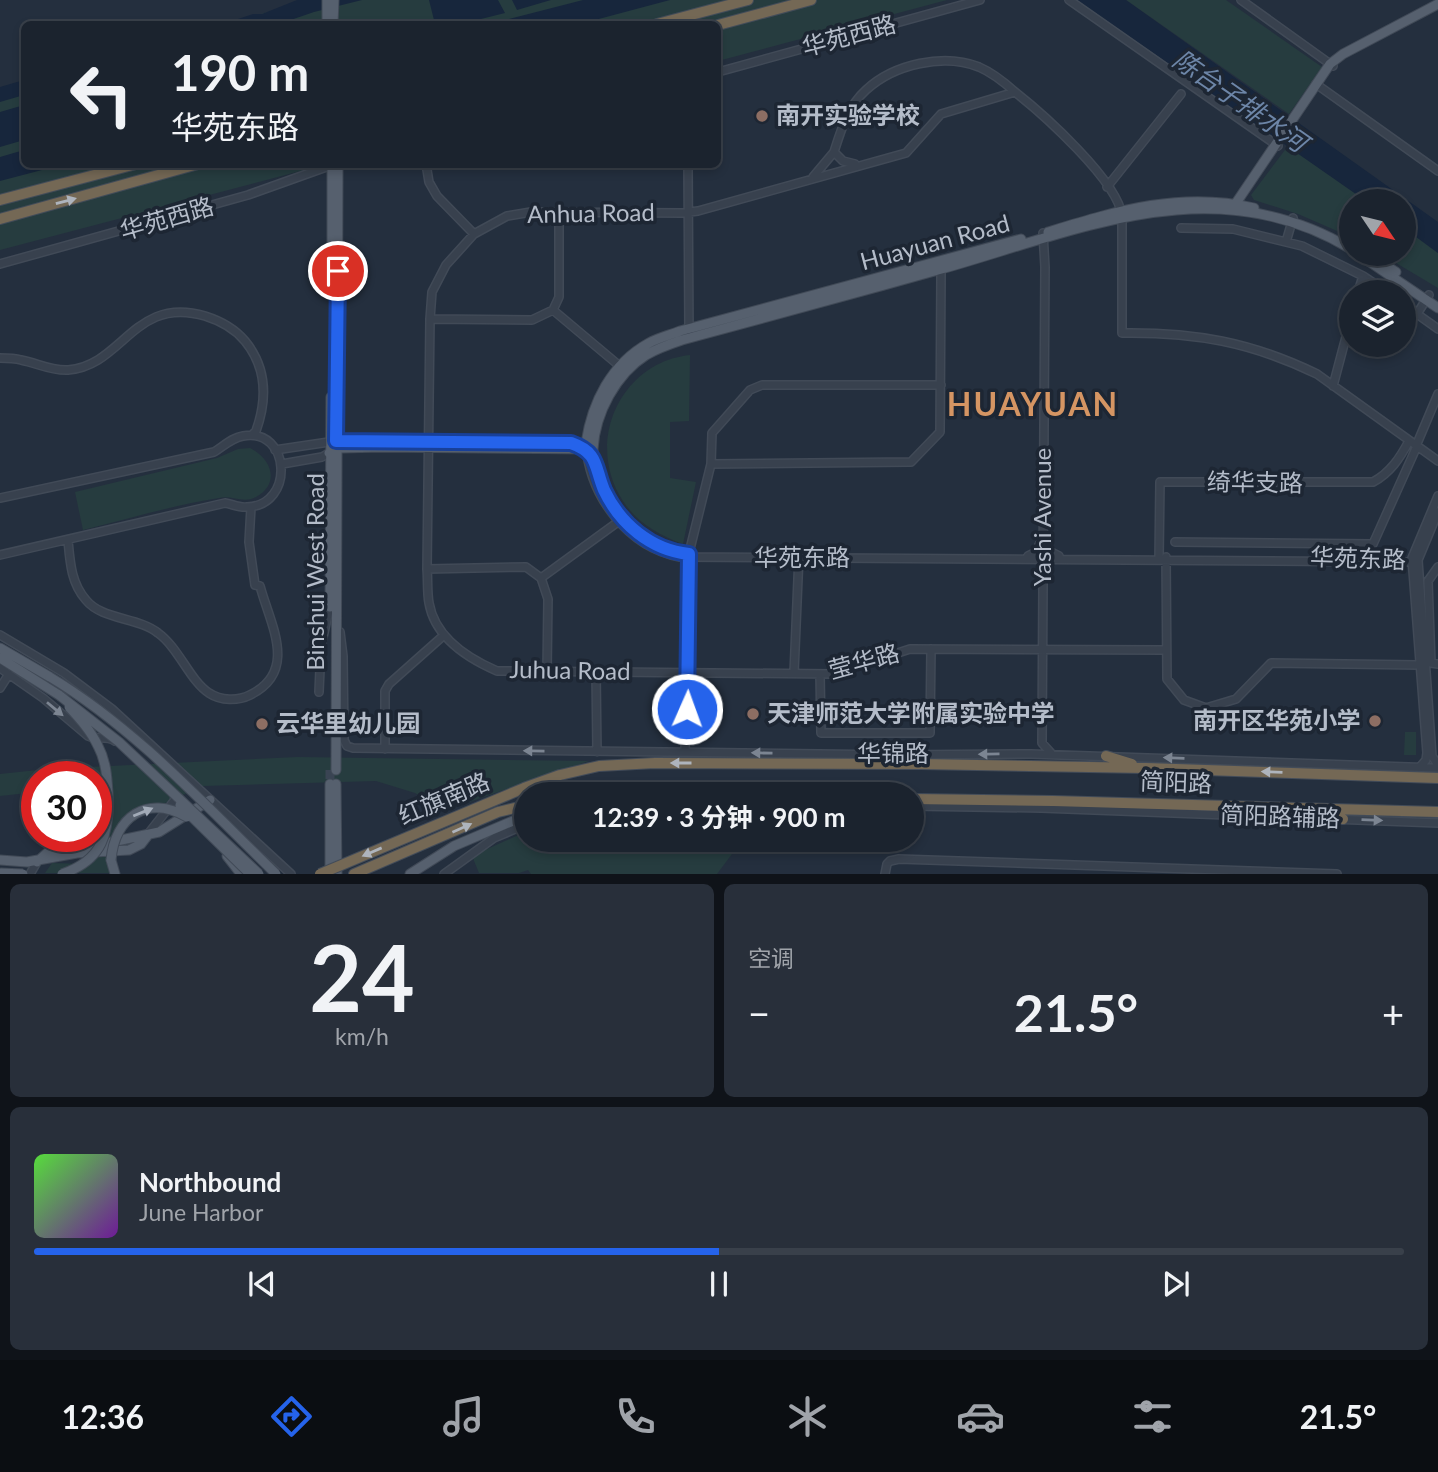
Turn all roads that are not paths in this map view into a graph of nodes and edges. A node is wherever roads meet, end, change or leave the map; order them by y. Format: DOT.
graph roads {
  1 [pos="327,0"];
  2 [pos="334,0"];
  3 [pos="748,0"];
  4 [pos="811,0"];
  5 [pos="980,0"];
  6 [pos="1069,0"];
  7 [pos="1241,0"];
  8 [pos="1438,6"];
  9 [pos="330,20"];
  10 [pos="668,21"];
  11 [pos="721,24"];
  12 [pos="1332,65"];
  13 [pos="721,71"];
  14 [pos="1317,85"];
  15 [pos="1016,92"];
  16 [pos="1181,93"];
  17 [pos="1277,144"];
  18 [pos="834,152"];
  19 [pos="860,165"];
  20 [pos="121,168"];
  21 [pos="184,168"];
  22 [pos="324,168"];
  23 [pos="332,168"];
  24 [pos="338,168"];
  25 [pos="427,168"];
  26 [pos="688,168"];
  27 [pos="1438,170"];
  28 [pos="812,178"];
  29 [pos="1107,187"];
  30 [pos="0,200"];
  31 [pos="1237,202"];
  32 [pos="688,213"];
  33 [pos="1121,213"];
  34 [pos="559,214"];
  35 [pos="0,219"];
  36 [pos="1292,220"];
  37 [pos="1181,228"];
  38 [pos="474,234"];
  39 [pos="1339,236"];
  40 [pos="1045,238"];
  41 [pos="1286,242"];
  42 [pos="1339,242"];
  43 [pos="0,264"];
  44 [pos="941,265"];
  45 [pos="1377,266"];
  46 [pos="1385,266"];
  47 [pos="1363,276"];
  48 [pos="1362,280"];
  49 [pos="1369,280"];
  50 [pos="1427,297"];
  51 [pos="1438,301"];
  52 [pos="1438,308"];
  53 [pos="553,310"];
  54 [pos="1417,314"];
  55 [pos="430,319"];
  56 [pos="1438,328"];
  57 [pos="690,333"];
  58 [pos="1341,357"];
  59 [pos="0,358"];
  60 [pos="623,369"];
  61 [pos="941,385"];
  62 [pos="1333,386"];
  63 [pos="1438,394"];
  64 [pos="252,435"];
  65 [pos="348,444"];
  66 [pos="428,444"];
  67 [pos="1414,444"];
  68 [pos="571,446"];
  69 [pos="588,447"];
  70 [pos="333,451"];
  71 [pos="279,457"];
  72 [pos="1438,461"];
  73 [pos="593,462"];
  74 [pos="711,464"];
  75 [pos="1438,496"];
  76 [pos="0,498"];
  77 [pos="251,507"];
  78 [pos="1438,512"];
  79 [pos="620,520"];
  80 [pos="68,540"];
  81 [pos="1175,542"];
  82 [pos="1042,543"];
  83 [pos="0,555"];
  84 [pos="688,556"];
  85 [pos="799,556"];
  86 [pos="1059,556"];
  87 [pos="1037,557"];
  88 [pos="1162,558"];
  89 [pos="1411,559"];
  90 [pos="427,569"];
  91 [pos="1437,569"];
  92 [pos="541,578"];
  93 [pos="330,606"];
  94 [pos="336,617"];
  95 [pos="0,635"];
  96 [pos="443,636"];
  97 [pos="0,648"];
  98 [pos="931,649"];
  99 [pos="1041,650"];
  100 [pos="1166,650"];
  101 [pos="0,658"];
  102 [pos="1438,664"];
  103 [pos="1419,665"];
  104 [pos="0,668"];
  105 [pos="547,671"];
  106 [pos="596,672"];
  107 [pos="688,672"];
  108 [pos="794,673"];
  109 [pos="9,674"];
  110 [pos="820,674"];
  111 [pos="0,688"];
  112 [pos="319,692"];
  113 [pos="59,695"];
  114 [pos="385,750"];
  115 [pos="597,752"];
  116 [pos="685,752"];
  117 [pos="1031,754"];
  118 [pos="1053,754"];
  119 [pos="1106,756"];
  120 [pos="921,764"];
  121 [pos="144,765"];
  122 [pos="1384,765"];
  123 [pos="1419,767"];
  124 [pos="1438,767"];
  125 [pos="1146,768"];
  126 [pos="1333,773"];
  127 [pos="1438,778"];
  128 [pos="924,799"];
  129 [pos="210,800"];
  130 [pos="1053,801"];
  131 [pos="924,806"];
  132 [pos="991,807"];
  133 [pos="514,808"];
  134 [pos="1305,808"];
  135 [pos="1438,812"];
  136 [pos="1343,819"];
  137 [pos="514,821"];
  138 [pos="1438,823"];
  139 [pos="200,825"];
  140 [pos="514,830"];
  141 [pos="148,835"];
  142 [pos="215,841"];
  143 [pos="5,860"];
  144 [pos="37,862"];
  145 [pos="1207,872"];
  146 [pos="0,873"];
  147 [pos="22,873"];
  148 [pos="30,873"];
  149 [pos="62,873"];
  150 [pos="115,873"];
  151 [pos="241,873"];
  152 [pos="250,873"];
  153 [pos="259,873"];
  154 [pos="276,873"];
  155 [pos="291,873"];
  156 [pos="320,873"];
  157 [pos="330,873"];
  158 [pos="337,873"];
  159 [pos="354,873"];
  160 [pos="410,873"];
  161 [pos="444,873"];
  162 [pos="887,873"];
  163 [pos="1337,873"];
  1 -- 9 [label="main road"];
  2 -- 9 [label="main road"];
  3 -- 10 [label="highway"];
  4 -- 11 [label="highway"];
  5 -- 13 [label="street, 华苑西路"];
  6 -- 17 [label="street"];
  7 -- 12 [label="street"];
  8 -- 12 [label="main road"];
  12 -- 14 [label="main road"];
  14 -- 17 [label="main road"];
  14 -- 27 [label="street"];
  15 -- 18 [label="street"];
  15 -- 19 [label="street, Anhua Road"];
  15 -- 29 [label="street"];
  16 -- 29 [label="street"];
  17 -- 31 [label="main road"];
  18 -- 19 [label="street"];
  18 -- 28 [label="street"];
  19 -- 28 [label="street, Anhua Road"];
  20 -- 30 [label="highway"];
  35 -- 21 [label="highway, one-way"];
  22 -- 43 [label="street, 华苑西路"];
  23 -- 70 [label="main road, Binshui West Road"];
  24 -- 70 [label="main road, Binshui West Road"];
  25 -- 38 [label="street"];
  26 -- 32 [label="street"];
  28 -- 32 [label="street, Anhua Road"];
  29 -- 33 [label="street"];
  31 -- 33 [label="main road, Huayuan Road"];
  31 -- 36 [label="main road, Huayuan Road"];
  31 -- 36 [label="main road, Huayuan Road"];
  32 -- 34 [label="street, Anhua Road"];
  32 -- 57 [label="street"];
  33 -- 40 [label="main road, Huayuan Road"];
  33 -- 62 [label="street"];
  34 -- 38 [label="street, Anhua Road"];
  34 -- 53 [label="street"];
  36 -- 39 [label="main road, Huayuan Road"];
  36 -- 41 [label="street"];
  36 -- 42 [label="main road, Huayuan Road"];
  37 -- 41 [label="street"];
  38 -- 55 [label="street, Anhua Road"];
  40 -- 44 [label="main road, Huayuan Road"];
  40 -- 82 [label="street, Yashi Avenue"];
  41 -- 47 [label="street"];
  44 -- 57 [label="main road, Huayuan Road"];
  44 -- 61 [label="street"];
  45 -- 50 [label="main road"];
  46 -- 50 [label="main road"];
  47 -- 48 [label="street"];
  47 -- 49 [label="street"];
  50 -- 51 [label="main road"];
  50 -- 52 [label="main road"];
  50 -- 54 [label="street"];
  53 -- 55 [label="street"];
  53 -- 60 [label="street"];
  54 -- 56 [label="street"];
  55 -- 66 [label="street, Anhua Road"];
  57 -- 60 [label="main road, Huayuan Road"];
  58 -- 62 [label="street"];
  59 -- 64 [label="street"];
  60 -- 69 [label="main road, Huayuan Road"];
  61 -- 74 [label="street"];
  61 -- 74 [label="street"];
  62 -- 67 [label="street"];
  63 -- 67 [label="street"];
  64 -- 71 [label="street"];
  64 -- 76 [label="street"];
  65 -- 66 [label="main road"];
  65 -- 70 [label="main road"];
  65 -- 70 [label="main road"];
  66 -- 68 [label="main road"];
  66 -- 90 [label="street, Juhua Road"];
  67 -- 72 [label="street"];
  67 -- 81 [label="street"];
  67 -- 88 [label="street, 绮华支路"];
  68 -- 69 [label="main road"];
  68 -- 73 [label="street"];
  69 -- 73 [label="street, 华苑东路"];
  70 -- 71 [label="street"];
  70 -- 71 [label="street"];
  70 -- 93 [label="main road, Binshui West Road"];
  70 -- 94 [label="main road, Binshui West Road"];
  71 -- 77 [label="street"];
  73 -- 79 [label="street, 华苑东路"];
  74 -- 84 [label="street"];
  75 -- 89 [label="street"];
  77 -- 80 [label="street"];
  77 -- 80 [label="street"];
  78 -- 89 [label="street"];
  79 -- 84 [label="street, 华苑东路"];
  79 -- 92 [label="street"];
  80 -- 83 [label="street"];
  82 -- 86 [label="street"];
  82 -- 87 [label="street, Yashi Avenue"];
  82 -- 87 [label="street"];
  84 -- 85 [label="street, 华苑东路"];
  84 -- 107 [label="street"];
  85 -- 87 [label="street, 华苑东路"];
  85 -- 108 [label="street"];
  86 -- 87 [label="street, 华苑东路"];
  86 -- 88 [label="street, 华苑东路"];
  87 -- 88 [label="street, 华苑东路"];
  87 -- 99 [label="street, Yashi Avenue"];
  88 -- 89 [label="street, 华苑东路"];
  88 -- 100 [label="street"];
  89 -- 103 [label="street"];
  89 -- 124 [label="street"];
  90 -- 92 [label="street"];
  90 -- 96 [label="street, Juhua Road"];
  91 -- 102 [label="street"];
  92 -- 105 [label="street"];
  93 -- 94 [label="main road, Binshui West Road"];
  93 -- 112 [label="street"];
  94 -- 114 [label="street, 华锦路"];
  95 -- 129 [label="street"];
  96 -- 105 [label="street, Juhua Road"];
  96 -- 114 [label="street"];
  97 -- 154 [label="main road, bridge"];
  98 -- 99 [label="street, 莹华路"];
  98 -- 110 [label="street, 莹华路"];
  98 -- 110 [label="street"];
  99 -- 100 [label="street, 莹华路"];
  99 -- 117 [label="street, Yashi Avenue"];
  99 -- 118 [label="street, Yashi Avenue"];
  100 -- 103 [label="street"];
  101 -- 113 [label="main road"];
  103 -- 123 [label="street"];
  104 -- 109 [label="street"];
  105 -- 106 [label="street, Juhua Road"];
  106 -- 107 [label="street, Juhua Road"];
  106 -- 115 [label="street"];
  107 -- 108 [label="street, 莹华路"];
  107 -- 116 [label="street"];
  108 -- 110 [label="street, 莹华路"];
  109 -- 111 [label="street"];
  109 -- 141 [label="street, one-way"];
  113 -- 121 [label="main road, bridge"];
  113 -- 149 [label="main road, bridge"];
  115 -- 114 [label="street, 华锦路, one-way"];
  115 -- 116 [label="street, 华锦路"];
  117 -- 116 [label="street, 华锦路, one-way"];
  117 -- 118 [label="street, 华锦路"];
  118 -- 119 [label="street, 华锦路"];
  122 -- 119 [label="street, 华锦路, one-way"];
  119 -- 125 [label="highway"];
  120 -- 125 [label="highway, 简阳路"];
  120 -- 156 [label="highway, 红旗南路, one-way, bridge"];
  121 -- 139 [label="main road, bridge"];
  121 -- 153 [label="main road, bridge"];
  122 -- 123 [label="street, 华锦路"];
  122 -- 126 [label="street"];
  123 -- 124 [label="street, 华锦路"];
  126 -- 125 [label="highway, 简阳路, one-way"];
  126 -- 127 [label="highway, 简阳路"];
  128 -- 130 [label="highway, 简阳路"];
  129 -- 141 [label="main road"];
  129 -- 155 [label="street"];
  130 -- 132 [label="street"];
  130 -- 134 [label="highway, 简阳路"];
  131 -- 132 [label="street, 简阳路辅路"];
  132 -- 136 [label="street, 简阳路辅路"];
  159 -- 133 [label="highway, 红旗南路, one-way"];
  134 -- 135 [label="highway, 简阳路"];
  134 -- 136 [label="highway"];
  136 -- 138 [label="street, 简阳路辅路, one-way"];
  137 -- 160 [label="main road"];
  139 -- 142 [label="main road, bridge"];
  150 -- 139 [label="main road, one-way, bridge"];
  140 -- 161 [label="street"];
  141 -- 144 [label="main road"];
  142 -- 151 [label="main road, bridge"];
  142 -- 152 [label="main road, bridge"];
  143 -- 144 [label="main road"];
  143 -- 147 [label="street"];
  144 -- 148 [label="street"];
  145 -- 162 [label="street"];
  145 -- 163 [label="street"];
  146 -- 147 [label="main road, bridge"];
  157 -- 158 [label="main road"];
}
